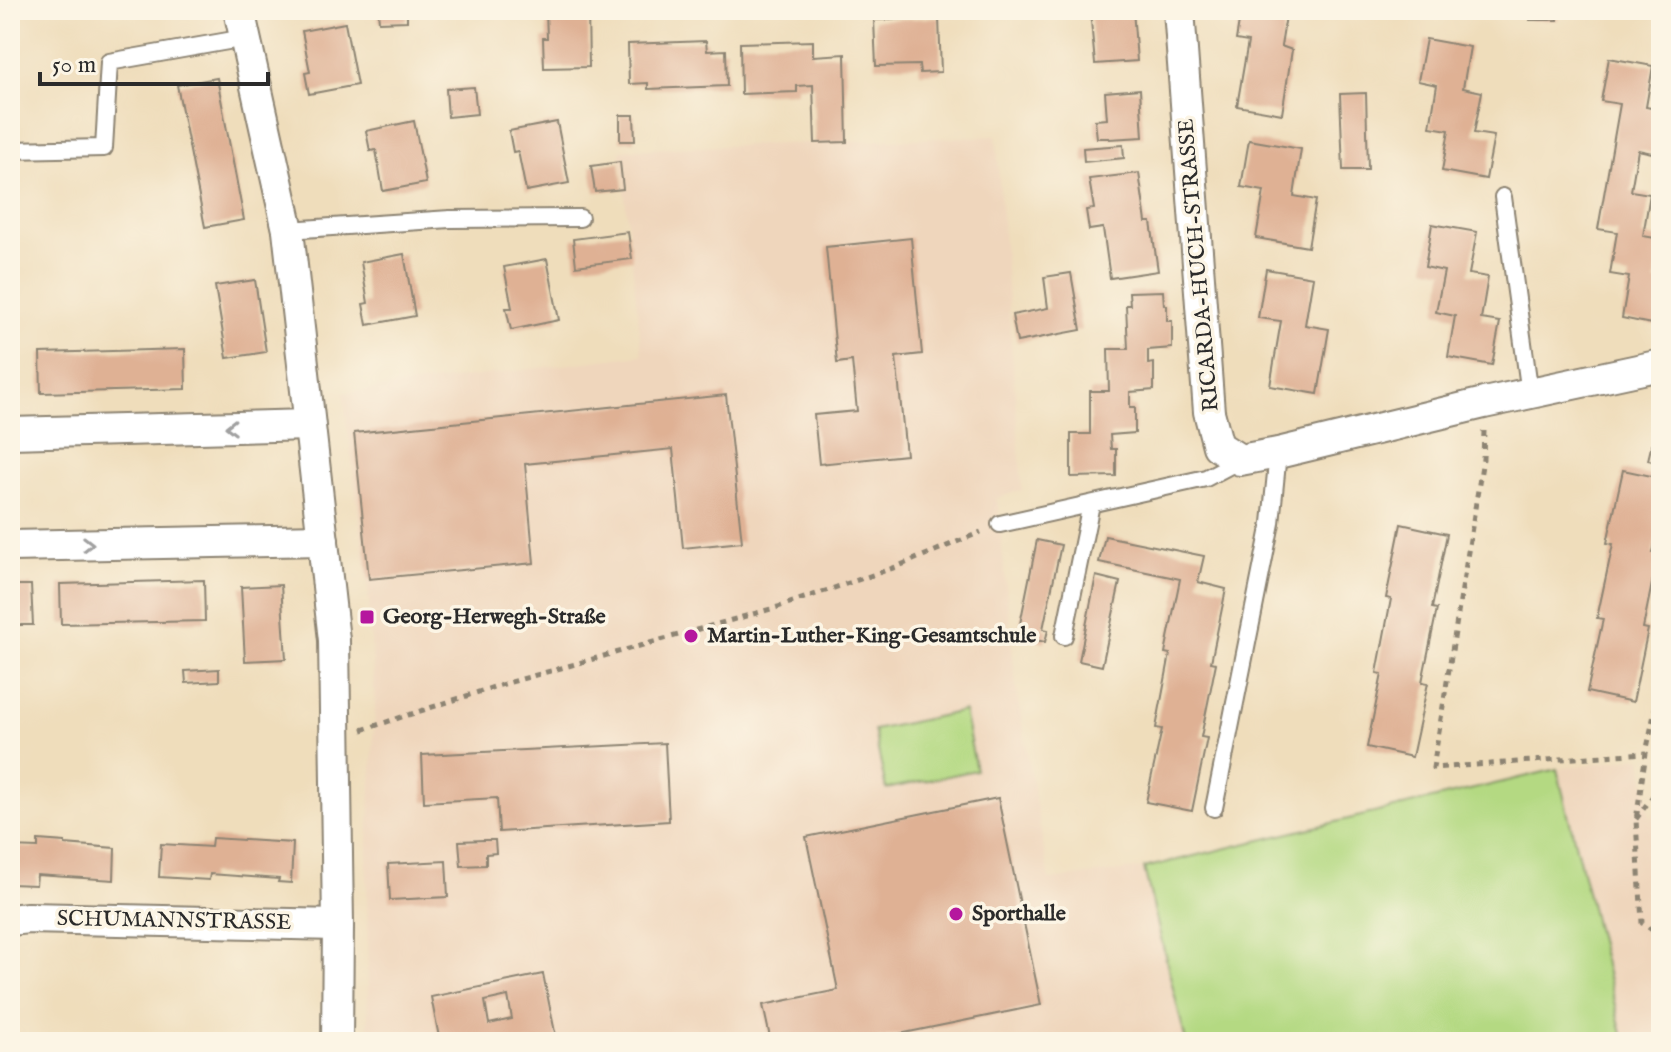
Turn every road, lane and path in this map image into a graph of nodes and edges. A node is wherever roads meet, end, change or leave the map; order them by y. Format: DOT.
graph roads {
  1 [pos="1179,10"];
  2 [pos="242,24"];
  3 [pos="10,150"];
  4 [pos="1503,197"];
  5 [pos="580,218"];
  6 [pos="288,230"];
  7 [pos="1661,365"];
  8 [pos="1530,394"];
  9 [pos="1484,403"];
  10 [pos="309,425"];
  11 [pos="10,433"];
  12 [pos="1278,453"];
  13 [pos="1240,460"];
  14 [pos="1091,504"];
  15 [pos="1000,524"];
  16 [pos="323,540"];
  17 [pos="10,546"];
  18 [pos="1064,636"];
  19 [pos="1661,681"];
  20 [pos="336,738"];
  21 [pos="1646,753"];
  22 [pos="1661,785"];
  23 [pos="1214,808"];
  24 [pos="1636,820"];
  25 [pos="10,920"];
  26 [pos="338,925"];
  27 [pos="1661,936"];
  28 [pos="337,1042"];
  1 -- 13 [label="street, RICARDA-HUCH-STRASSE"];
  2 -- 3 [label="lane"];
  2 -- 6 [label="street"];
  4 -- 8 [label="lane"];
  5 -- 6 [label="lane"];
  6 -- 10 [label="street"];
  7 -- 8 [label="street"];
  8 -- 9 [label="street"];
  9 -- 12 [label="street"];
  9 -- 21 [label="path"];
  10 -- 11 [label="street, one-way"];
  10 -- 16 [label="street"];
  12 -- 13 [label="street"];
  12 -- 23 [label="lane"];
  13 -- 14 [label="lane"];
  14 -- 15 [label="lane"];
  14 -- 18 [label="lane"];
  15 -- 20 [label="path"];
  17 -- 16 [label="street, one-way"];
  16 -- 20 [label="street"];
  19 -- 21 [label="path"];
  20 -- 26 [label="street"];
  21 -- 24 [label="path"];
  22 -- 24 [label="path"];
  24 -- 27 [label="path"];
  25 -- 26 [label="street, SCHUMANNSTRASSE"];
  26 -- 28 [label="street"];
}
